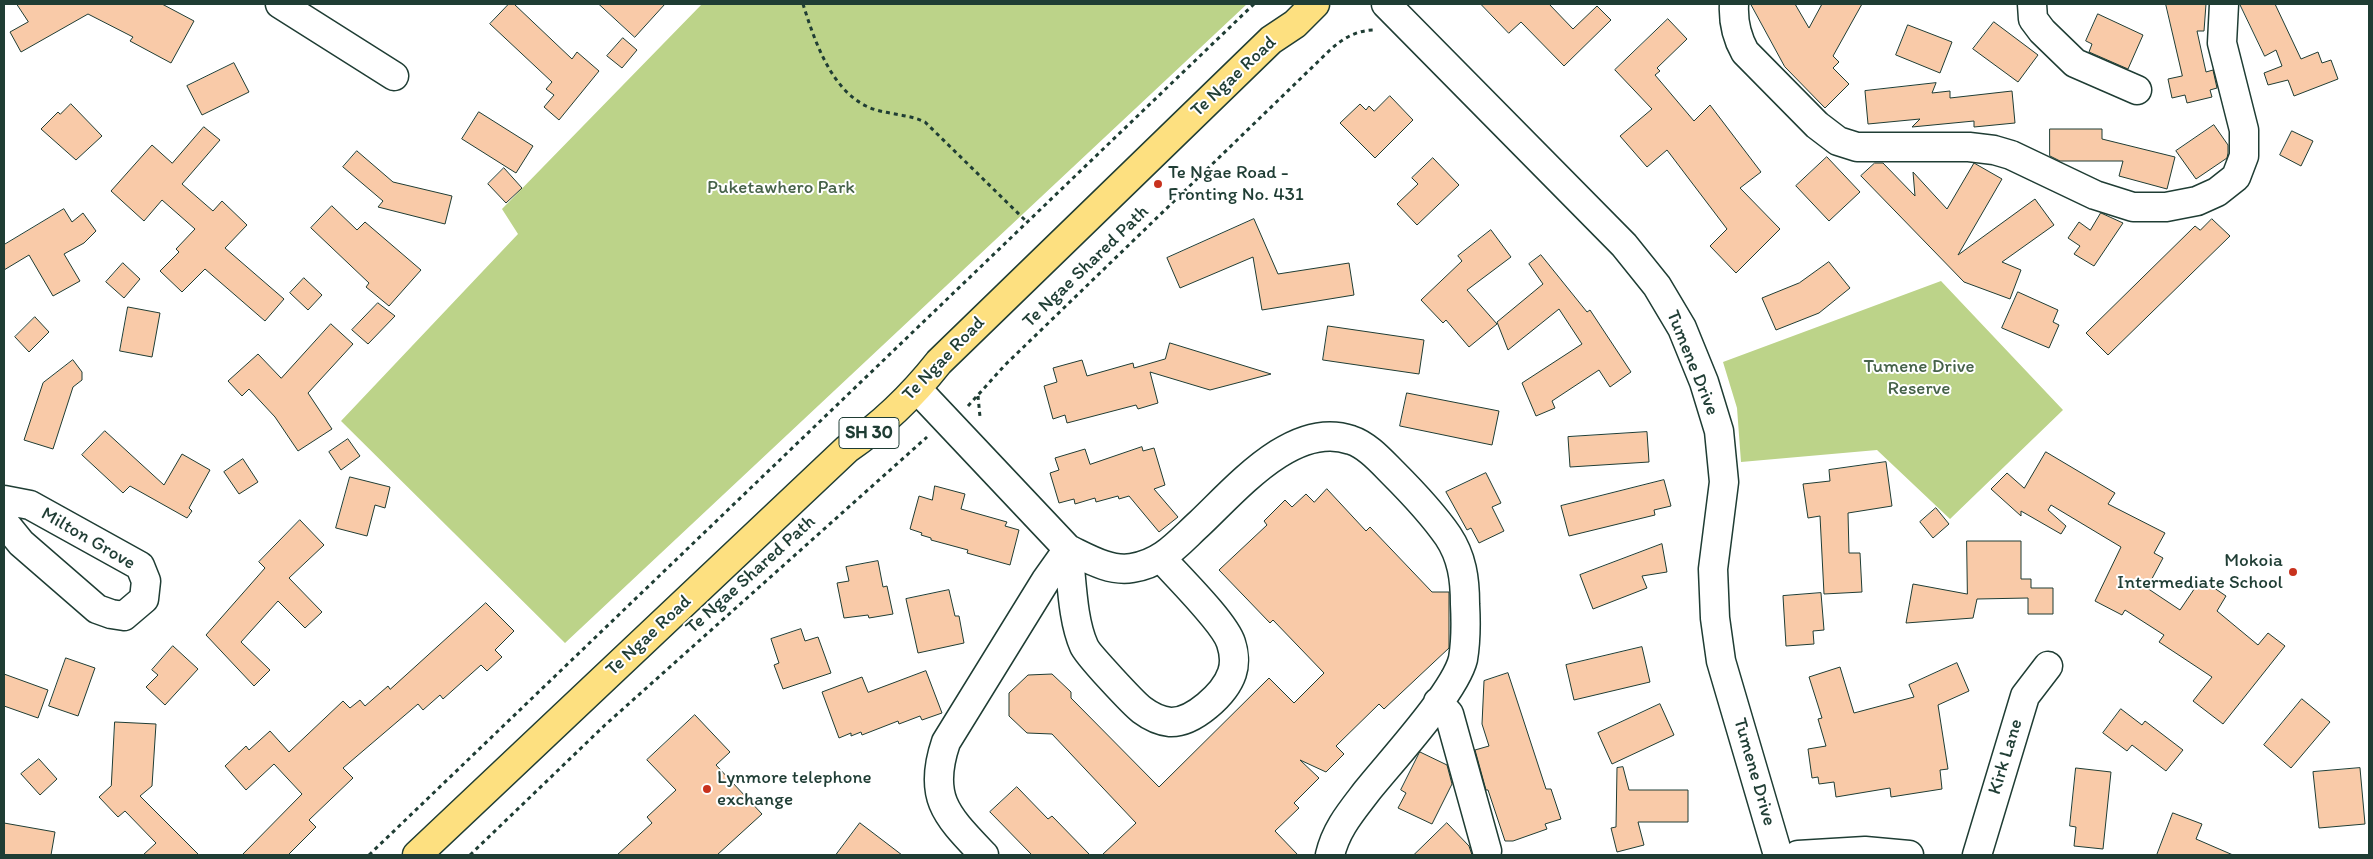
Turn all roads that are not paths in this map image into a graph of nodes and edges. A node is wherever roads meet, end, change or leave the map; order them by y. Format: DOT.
graph roads {
  1 [pos="280,4"];
  2 [pos="1315,4"];
  3 [pos="1386,4"];
  4 [pos="1734,4"];
  5 [pos="2032,4"];
  6 [pos="2224,4"];
  7 [pos="394,76"];
  8 [pos="2137,90"];
  9 [pos="917,389"];
  10 [pos="4,500"];
  11 [pos="4,522"];
  12 [pos="1068,549"];
  13 [pos="1162,559"];
  14 [pos="2048,666"];
  15 [pos="1438,702"];
  16 [pos="1487,851"];
  17 [pos="417,855"];
  18 [pos="984,855"];
  19 [pos="1330,855"];
  20 [pos="1778,855"];
  21 [pos="1798,855"];
  22 [pos="1909,855"];
  23 [pos="1977,855"];
  1 -- 7 [label="street"];
  2 -- 9 [label="highway, Te Ngae Road / SH 30"];
  3 -- 20 [label="street, Tumene Drive"];
  4 -- 6 [label="street"];
  5 -- 8 [label="street"];
  9 -- 12 [label="street"];
  9 -- 17 [label="highway, Te Ngae Road / SH 30"];
  10 -- 11 [label="street, Milton Grove"];
  12 -- 13 [label="street"];
  12 -- 13 [label="street"];
  12 -- 18 [label="street"];
  13 -- 15 [label="street"];
  14 -- 23 [label="street, Kirk Lane"];
  15 -- 16 [label="street"];
  15 -- 19 [label="street"];
  21 -- 22 [label="street"];
}
